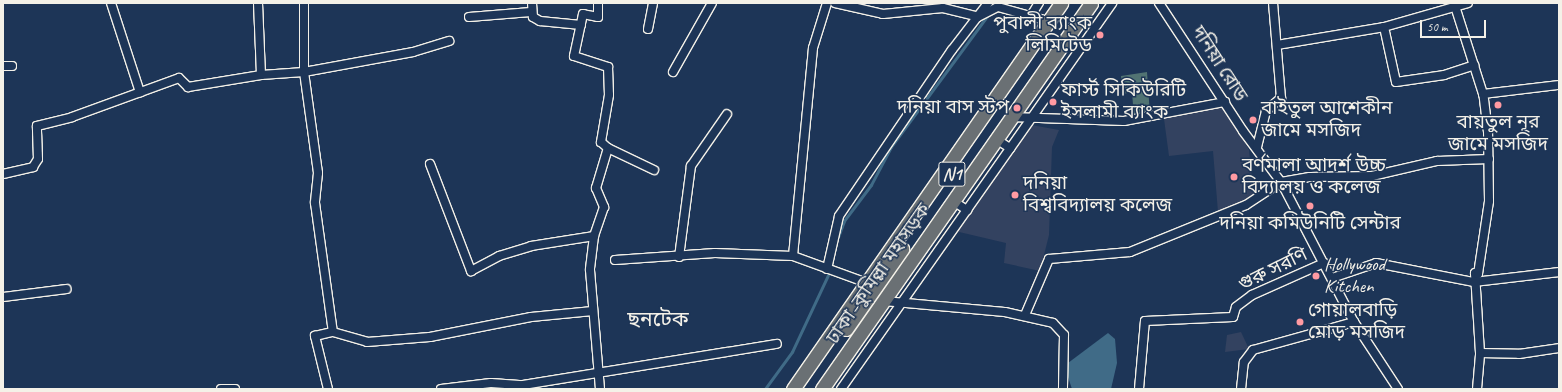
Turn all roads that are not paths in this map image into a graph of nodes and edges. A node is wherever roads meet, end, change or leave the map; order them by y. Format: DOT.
graph roads {
  1 [pos="111,3"];
  2 [pos="258,3"];
  3 [pos="304,3"];
  4 [pos="532,3"];
  5 [pos="598,3"];
  6 [pos="653,3"];
  7 [pos="712,3"];
  8 [pos="827,3"];
  9 [pos="835,3"];
  10 [pos="988,3"];
  11 [pos="1039,3"];
  12 [pos="1061,3"];
  13 [pos="1070,3"];
  14 [pos="1091,3"];
  15 [pos="1112,3"];
  16 [pos="1159,3"];
  17 [pos="1273,3"];
  18 [pos="1468,3"];
  19 [pos="1455,5"];
  20 [pos="944,6"];
  21 [pos="531,12"];
  22 [pos="1032,14"];
  23 [pos="469,17"];
  24 [pos="978,17"];
  25 [pos="1048,20"];
  26 [pos="581,25"];
  27 [pos="1384,28"];
  28 [pos="648,29"];
  29 [pos="448,41"];
  30 [pos="1277,45"];
  31 [pos="1474,65"];
  32 [pos="3,66"];
  33 [pos="12,66"];
  34 [pos="304,72"];
  35 [pos="673,72"];
  36 [pos="261,75"];
  37 [pos="1559,85"];
  38 [pos="140,92"];
  39 [pos="1483,94"];
  40 [pos="1225,102"];
  41 [pos="727,114"];
  42 [pos="1012,117"];
  43 [pos="1030,119"];
  44 [pos="996,139"];
  45 [pos="1257,147"];
  46 [pos="608,148"];
  47 [pos="1010,148"];
  48 [pos="1489,159"];
  49 [pos="430,164"];
  50 [pos="654,170"];
  51 [pos="3,174"];
  52 [pos="1281,182"];
  53 [pos="953,201"];
  54 [pos="967,210"];
  55 [pos="594,236"];
  56 [pos="793,256"];
  57 [pos="679,257"];
  58 [pos="615,260"];
  59 [pos="1324,263"];
  60 [pos="830,270"];
  61 [pos="1559,272"];
  62 [pos="1332,278"];
  63 [pos="1474,282"];
  64 [pos="867,283"];
  65 [pos="66,289"];
  66 [pos="3,298"];
  67 [pos="884,301"];
  68 [pos="901,302"];
  69 [pos="592,311"];
  70 [pos="1025,315"];
  71 [pos="1354,322"];
  72 [pos="332,332"];
  73 [pos="776,344"];
  74 [pos="1559,348"];
  75 [pos="1480,353"];
  76 [pos="598,373"];
  77 [pos="221,389"];
  78 [pos="235,389"];
  79 [pos="328,389"];
  80 [pos="441,389"];
  81 [pos="600,389"];
  82 [pos="793,389"];
  83 [pos="804,389"];
  84 [pos="822,389"];
  85 [pos="841,389"];
  86 [pos="1063,389"];
  87 [pos="1139,389"];
  88 [pos="1241,389"];
  89 [pos="1398,389"];
  90 [pos="1477,389"];
  1 -- 38 [label="street"];
  2 -- 36 [label="street"];
  3 -- 34 [label="street"];
  4 -- 21 [label="street"];
  5 -- 26 [label="street"];
  6 -- 28 [label="street"];
  7 -- 35 [label="street"];
  8 -- 56 [label="street"];
  9 -- 20 [label="street"];
  10 -- 24 [label="street"];
  11 -- 22 [label="street"];
  12 -- 25 [label="highway"];
  13 -- 83 [label="highway, ঢাকা–কুমিল্লা মহাসড়ক / N1"];
  14 -- 42 [label="highway, ঢাকা–কুমিল্লা মহাসড়ক / N1"];
  15 -- 43 [label="street"];
  16 -- 40 [label="street, দনিয়া রোড"];
  17 -- 30 [label="street"];
  18 -- 19 [label="street"];
  19 -- 27 [label="street"];
  19 -- 31 [label="street"];
  20 -- 24 [label="street"];
  21 -- 23 [label="street"];
  21 -- 26 [label="street"];
  22 -- 24 [label="street"];
  22 -- 25 [label="street"];
  24 -- 60 [label="street"];
  25 -- 64 [label="highway"];
  26 -- 46 [label="street"];
  27 -- 30 [label="street"];
  27 -- 31 [label="street"];
  29 -- 34 [label="street"];
  30 -- 45 [label="street"];
  31 -- 39 [label="street"];
  32 -- 33 [label="street"];
  34 -- 36 [label="street"];
  34 -- 72 [label="street"];
  36 -- 38 [label="street"];
  37 -- 39 [label="street"];
  38 -- 51 [label="street"];
  39 -- 48 [label="street"];
  40 -- 43 [label="street"];
  40 -- 45 [label="street, দনিয়া রোড"];
  41 -- 57 [label="street"];
  42 -- 43 [label="street"];
  42 -- 44 [label="highway, ঢাকা–কুমিল্লা মহাসড়ক / N1"];
  43 -- 47 [label="street"];
  44 -- 47 [label="street"];
  44 -- 53 [label="highway, ঢাকা–কুমিল্লা মহাসড়ক / N1"];
  45 -- 52 [label="street, দনিয়া রোড"];
  46 -- 50 [label="street"];
  46 -- 55 [label="street"];
  47 -- 54 [label="street"];
  48 -- 52 [label="street"];
  48 -- 63 [label="street"];
  49 -- 55 [label="street"];
  52 -- 59 [label="street, দনিয়া রোড"];
  52 -- 70 [label="street"];
  53 -- 54 [label="street"];
  53 -- 67 [label="highway, ঢাকা–কুমিল্লা মহাসড়ক / N1"];
  54 -- 68 [label="street"];
  55 -- 69 [label="street"];
  56 -- 57 [label="street"];
  56 -- 60 [label="street"];
  57 -- 58 [label="street"];
  59 -- 62 [label="street, দনিয়া রোড"];
  59 -- 87 [label="street, গুরু সরণি"];
  60 -- 64 [label="street"];
  61 -- 63 [label="street"];
  62 -- 63 [label="street"];
  62 -- 71 [label="street, দনিয়া রোড"];
  63 -- 75 [label="street"];
  64 -- 82 [label="highway"];
  65 -- 66 [label="street"];
  67 -- 68 [label="street"];
  67 -- 84 [label="highway, ঢাকা–কুমিল্লা মহাসড়ক / N1"];
  68 -- 70 [label="street"];
  68 -- 85 [label="street"];
  69 -- 72 [label="street"];
  69 -- 76 [label="street"];
  70 -- 86 [label="street"];
  71 -- 88 [label="street"];
  71 -- 89 [label="street, দনিয়া রোড"];
  72 -- 79 [label="street"];
  73 -- 76 [label="street"];
  74 -- 75 [label="street"];
  75 -- 90 [label="street"];
  76 -- 80 [label="street"];
  76 -- 81 [label="street"];
  77 -- 78 [label="street"];
}
